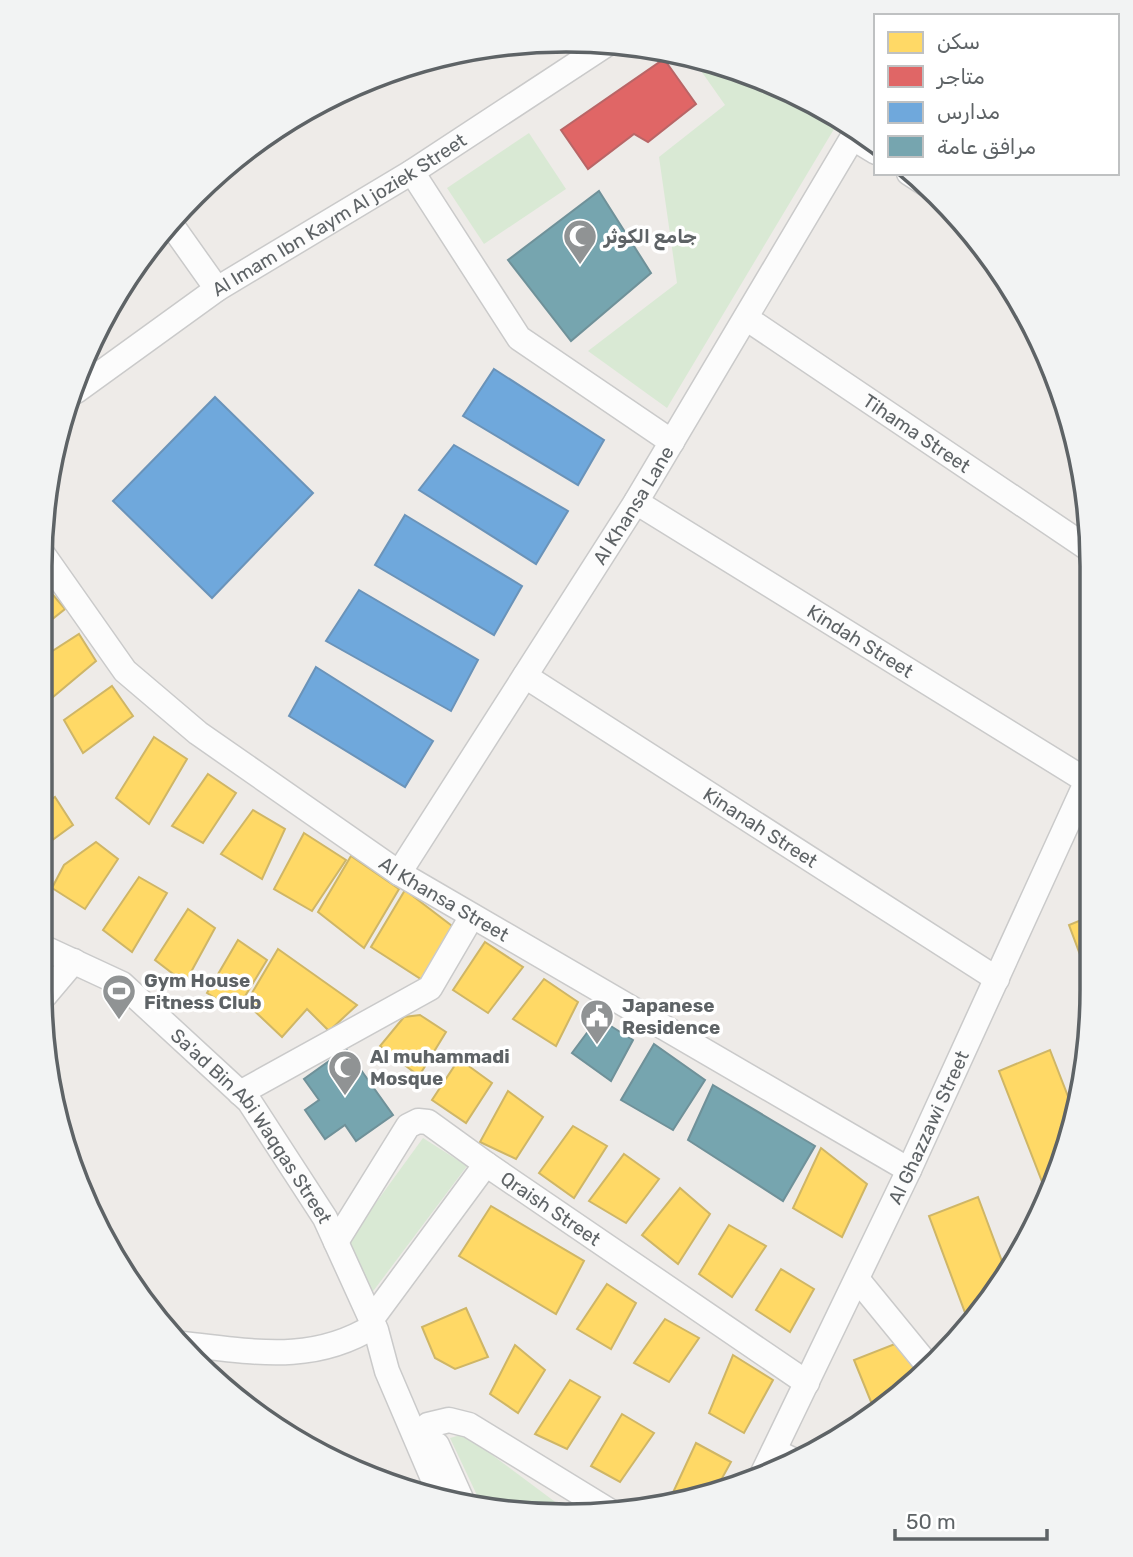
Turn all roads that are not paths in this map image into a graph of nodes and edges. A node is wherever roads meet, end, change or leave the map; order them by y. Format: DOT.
graph roads {
  1 [pos="592,54"];
  2 [pos="852,139"];
  3 [pos="412,172"];
  4 [pos="177,232"];
  5 [pos="217,289"];
  6 [pos="746,318"];
  7 [pos="87,383"];
  8 [pos="672,442"];
  9 [pos="636,502"];
  10 [pos="1079,543"];
  11 [pos="52,566"];
  12 [pos="525,676"];
  13 [pos="1080,772"];
  14 [pos="1080,795"];
  15 [pos="399,873"];
  16 [pos="472,915"];
  17 [pos="52,951"];
  18 [pos="74,961"];
  19 [pos="997,979"];
  20 [pos="52,987"];
  21 [pos="240,1093"];
  22 [pos="486,1164"];
  23 [pos="909,1170"];
  24 [pos="336,1242"];
  25 [pos="858,1280"];
  26 [pos="374,1326"];
  27 [pos="195,1345"];
  28 [pos="923,1360"];
  29 [pos="807,1382"];
  30 [pos="428,1425"];
  31 [pos="785,1455"];
  32 [pos="437,1488"];
  33 [pos="458,1493"];
  34 [pos="591,1503"];
  1 -- 3 [label="street, Al Imam Ibn Kaym Al joziek Street"];
  2 -- 6 [label="street, Al Khansa Lane"];
  3 -- 5 [label="street, Al Imam Ibn Kaym Al joziek Street"];
  3 -- 8 [label="street"];
  4 -- 5 [label="street"];
  5 -- 7 [label="street, Al Imam Ibn Kaym Al joziek Street"];
  6 -- 8 [label="street, Al Khansa Lane"];
  6 -- 10 [label="street, Tihama Street"];
  8 -- 9 [label="street, Al Khansa Lane"];
  9 -- 12 [label="street, Al Khansa Lane"];
  9 -- 13 [label="street, Kindah Street"];
  11 -- 15 [label="street, Al Khansa Street"];
  12 -- 15 [label="street, Al Khansa Lane"];
  12 -- 19 [label="street, Kinanah Street"];
  14 -- 19 [label="street, Al Ghazzawi Street"];
  15 -- 16 [label="street, Al Khansa Street"];
  16 -- 21 [label="street"];
  16 -- 23 [label="street, Al Khansa Street"];
  17 -- 18 [label="street, Sa'ad Bin Abi Waqqas Street"];
  18 -- 20 [label="street"];
  18 -- 21 [label="street, Sa'ad Bin Abi Waqqas Street"];
  19 -- 23 [label="street, Al Ghazzawi Street"];
  21 -- 24 [label="street, Sa'ad Bin Abi Waqqas Street"];
  22 -- 24 [label="street, Qraish Street"];
  22 -- 26 [label="street"];
  22 -- 29 [label="street, Qraish Street"];
  23 -- 25 [label="street, Al Ghazzawi Street"];
  24 -- 26 [label="street, Sa'ad Bin Abi Waqqas Street"];
  25 -- 28 [label="street"];
  25 -- 29 [label="street, Al Ghazzawi Street"];
  26 -- 27 [label="street"];
  26 -- 30 [label="street, Sa'ad Bin Abi Waqqas Street"];
  26 -- 32 [label="street, Sa'ad Bin Abi Waqqas Street"];
  29 -- 31 [label="street, Al Ghazzawi Street"];
  30 -- 33 [label="street, Sa'ad Bin Abi Waqqas Street"];
  30 -- 34 [label="street"];
}
